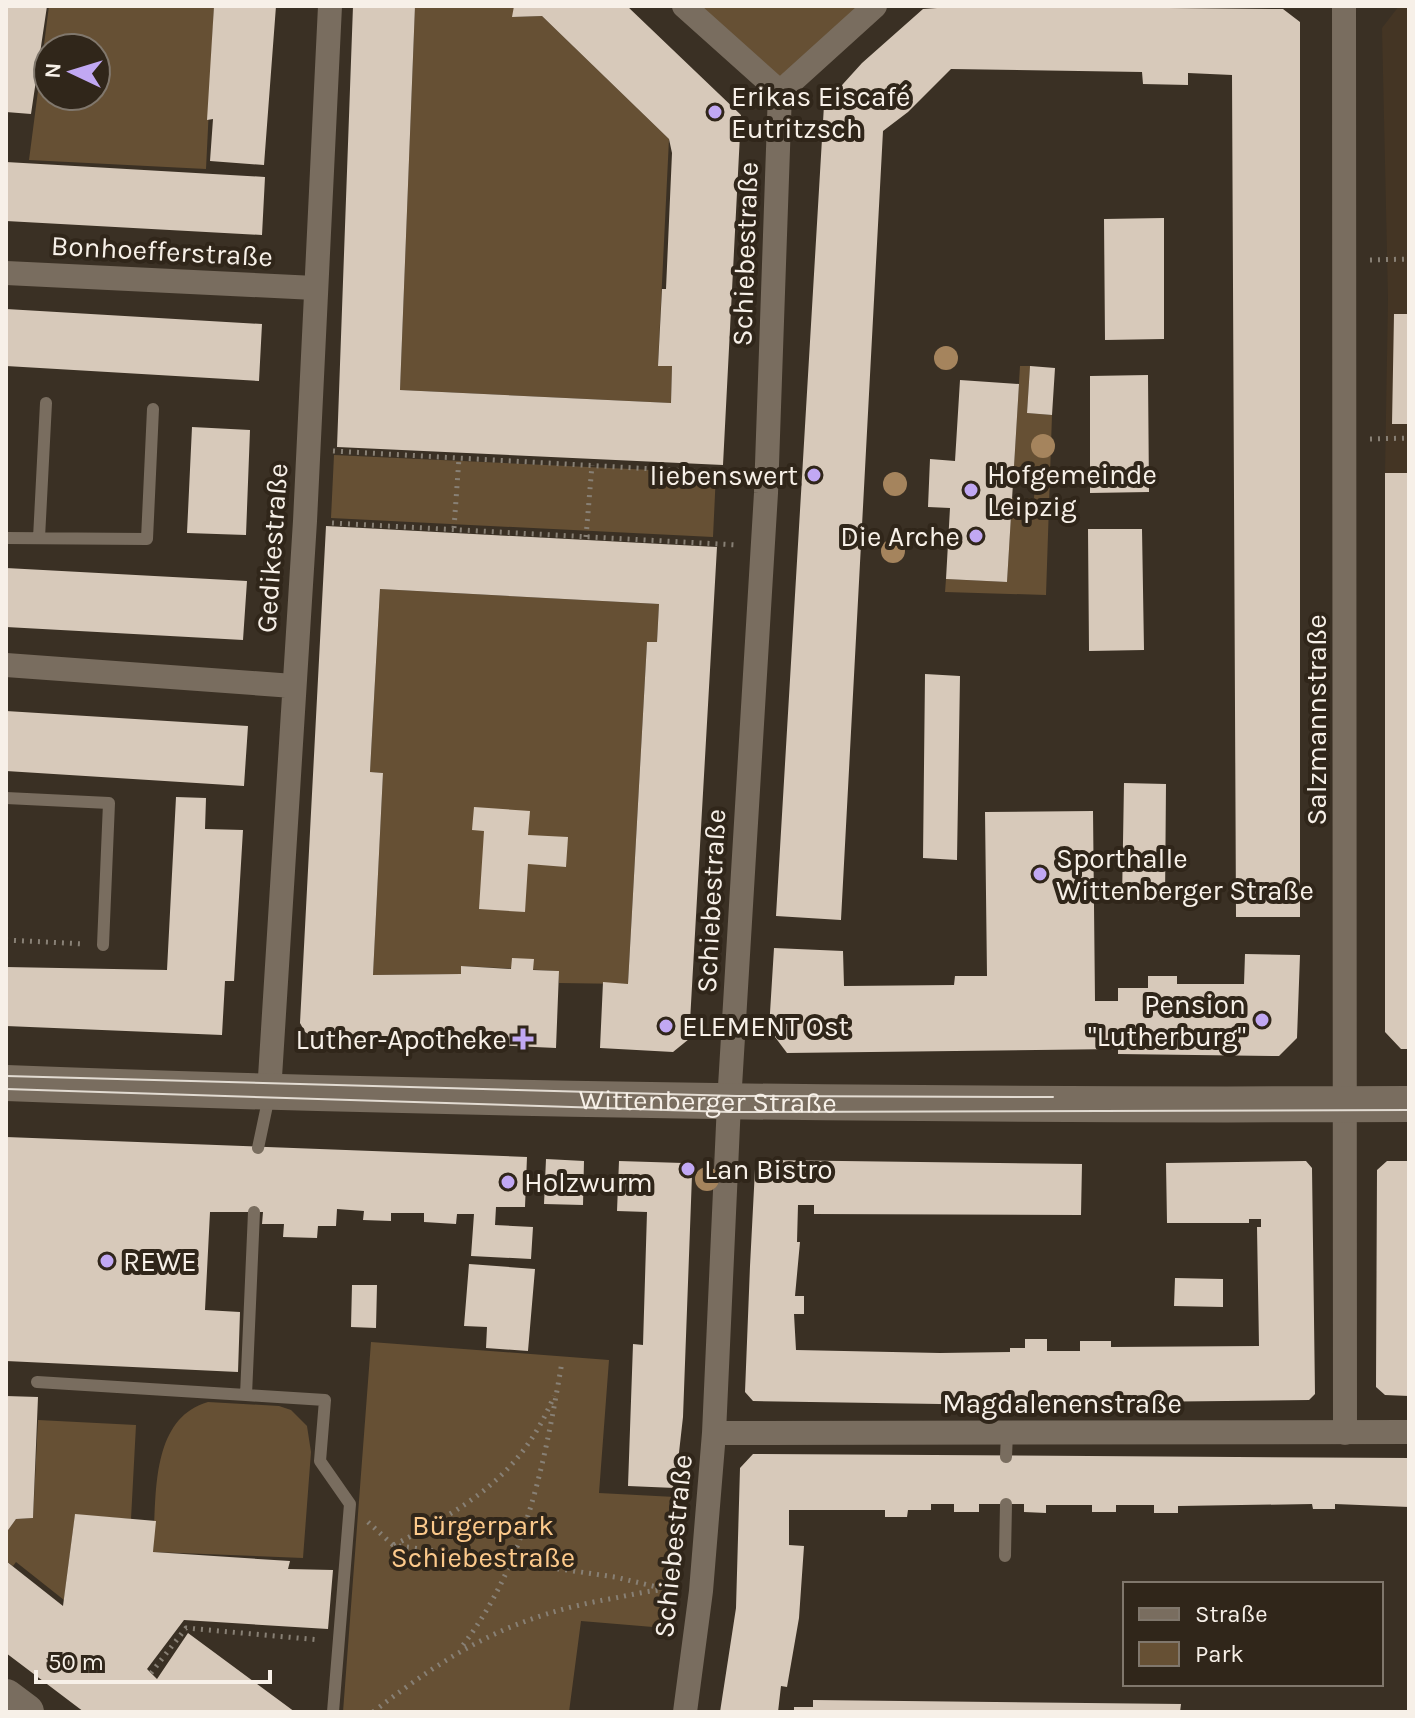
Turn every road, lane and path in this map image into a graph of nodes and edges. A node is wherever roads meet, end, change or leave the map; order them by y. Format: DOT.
graph roads {
  1 [pos="330,6"];
  2 [pos="684,6"];
  3 [pos="875,6"];
  4 [pos="1344,6"];
  5 [pos="780,92"];
  6 [pos="1409,259"];
  7 [pos="1345,260"];
  8 [pos="6,273"];
  9 [pos="315,288"];
  10 [pos="46,403"];
  11 [pos="153,409"];
  12 [pos="1409,438"];
  13 [pos="1346,440"];
  14 [pos="308,449"];
  15 [pos="459,458"];
  16 [pos="592,465"];
  17 [pos="767,475"];
  18 [pos="1013,481"];
  19 [pos="1031,482"];
  20 [pos="305,521"];
  21 [pos="454,528"];
  22 [pos="586,537"];
  23 [pos="6,538"];
  24 [pos="39,538"];
  25 [pos="762,547"];
  26 [pos="6,665"];
  27 [pos="293,686"];
  28 [pos="6,798"];
  29 [pos="6,940"];
  30 [pos="103,945"];
  31 [pos="6,1083"];
  32 [pos="269,1093"];
  33 [pos="729,1103"];
  34 [pos="1346,1104"];
  35 [pos="1409,1104"];
  36 [pos="258,1148"];
  37 [pos="254,1212"];
  38 [pos="562,1362"];
  39 [pos="37,1382"];
  40 [pos="558,1387"];
  41 [pos="246,1395"];
  42 [pos="1409,1432"];
  43 [pos="714,1433"];
  44 [pos="1345,1433"];
  45 [pos="350,1504"];
  46 [pos="1006,1504"];
  47 [pos="393,1545"];
  48 [pos="1005,1556"];
  49 [pos="511,1560"];
  50 [pos="664,1589"];
  51 [pos="701,1591"];
  52 [pos="298,1638"];
  53 [pos="460,1649"];
  54 [pos="151,1673"];
  55 [pos="6,1697"];
  56 [pos="26,1712"];
  57 [pos="333,1712"];
  58 [pos="373,1712"];
  59 [pos="685,1712"];
  1 -- 9 [label="street, Gedikestraße"];
  2 -- 5 [label="street"];
  3 -- 5 [label="street"];
  4 -- 7 [label="street, Salzmannstraße"];
  5 -- 17 [label="street, Schiebestraße"];
  6 -- 7 [label="path"];
  7 -- 13 [label="street, Salzmannstraße"];
  8 -- 9 [label="street, Bonhoefferstraße"];
  9 -- 14 [label="street, Gedikestraße"];
  10 -- 24 [label="lane"];
  11 -- 24 [label="lane"];
  12 -- 13 [label="path"];
  13 -- 34 [label="street, Salzmannstraße"];
  14 -- 15 [label="path"];
  14 -- 20 [label="street, Gedikestraße"];
  15 -- 16 [label="path"];
  15 -- 21 [label="path"];
  16 -- 17 [label="path"];
  16 -- 22 [label="path"];
  17 -- 25 [label="street, Schiebestraße"];
  18 -- 19 [label="path"];
  20 -- 21 [label="path"];
  20 -- 27 [label="street, Gedikestraße"];
  21 -- 22 [label="path"];
  22 -- 25 [label="path"];
  23 -- 24 [label="lane"];
  25 -- 33 [label="street, Schiebestraße"];
  26 -- 27 [label="street"];
  27 -- 32 [label="street, Gedikestraße"];
  28 -- 30 [label="lane"];
  29 -- 30 [label="path"];
  31 -- 32 [label="main road, Wittenberger Straße"];
  32 -- 33 [label="main road, Wittenberger Straße"];
  32 -- 36 [label="lane"];
  33 -- 34 [label="main road, Wittenberger Straße"];
  33 -- 43 [label="street, Schiebestraße"];
  34 -- 35 [label="main road, Wittenberger Straße"];
  34 -- 44 [label="street, Salzmannstraße"];
  37 -- 41 [label="lane"];
  38 -- 40 [label="path"];
  39 -- 41 [label="lane"];
  40 -- 47 [label="path"];
  40 -- 49 [label="path"];
  41 -- 45 [label="lane"];
  42 -- 44 [label="street, Magdalenenstraße"];
  43 -- 44 [label="street, Magdalenenstraße"];
  43 -- 51 [label="street, Schiebestraße"];
  45 -- 47 [label="path"];
  45 -- 57 [label="lane"];
  46 -- 48 [label="lane"];
  47 -- 49 [label="path"];
  49 -- 50 [label="path"];
  49 -- 53 [label="path"];
  50 -- 51 [label="path"];
  50 -- 53 [label="path"];
  51 -- 59 [label="street, Schiebestraße"];
  52 -- 54 [label="path"];
  53 -- 58 [label="path"];
  55 -- 56 [label="main road"];
}
